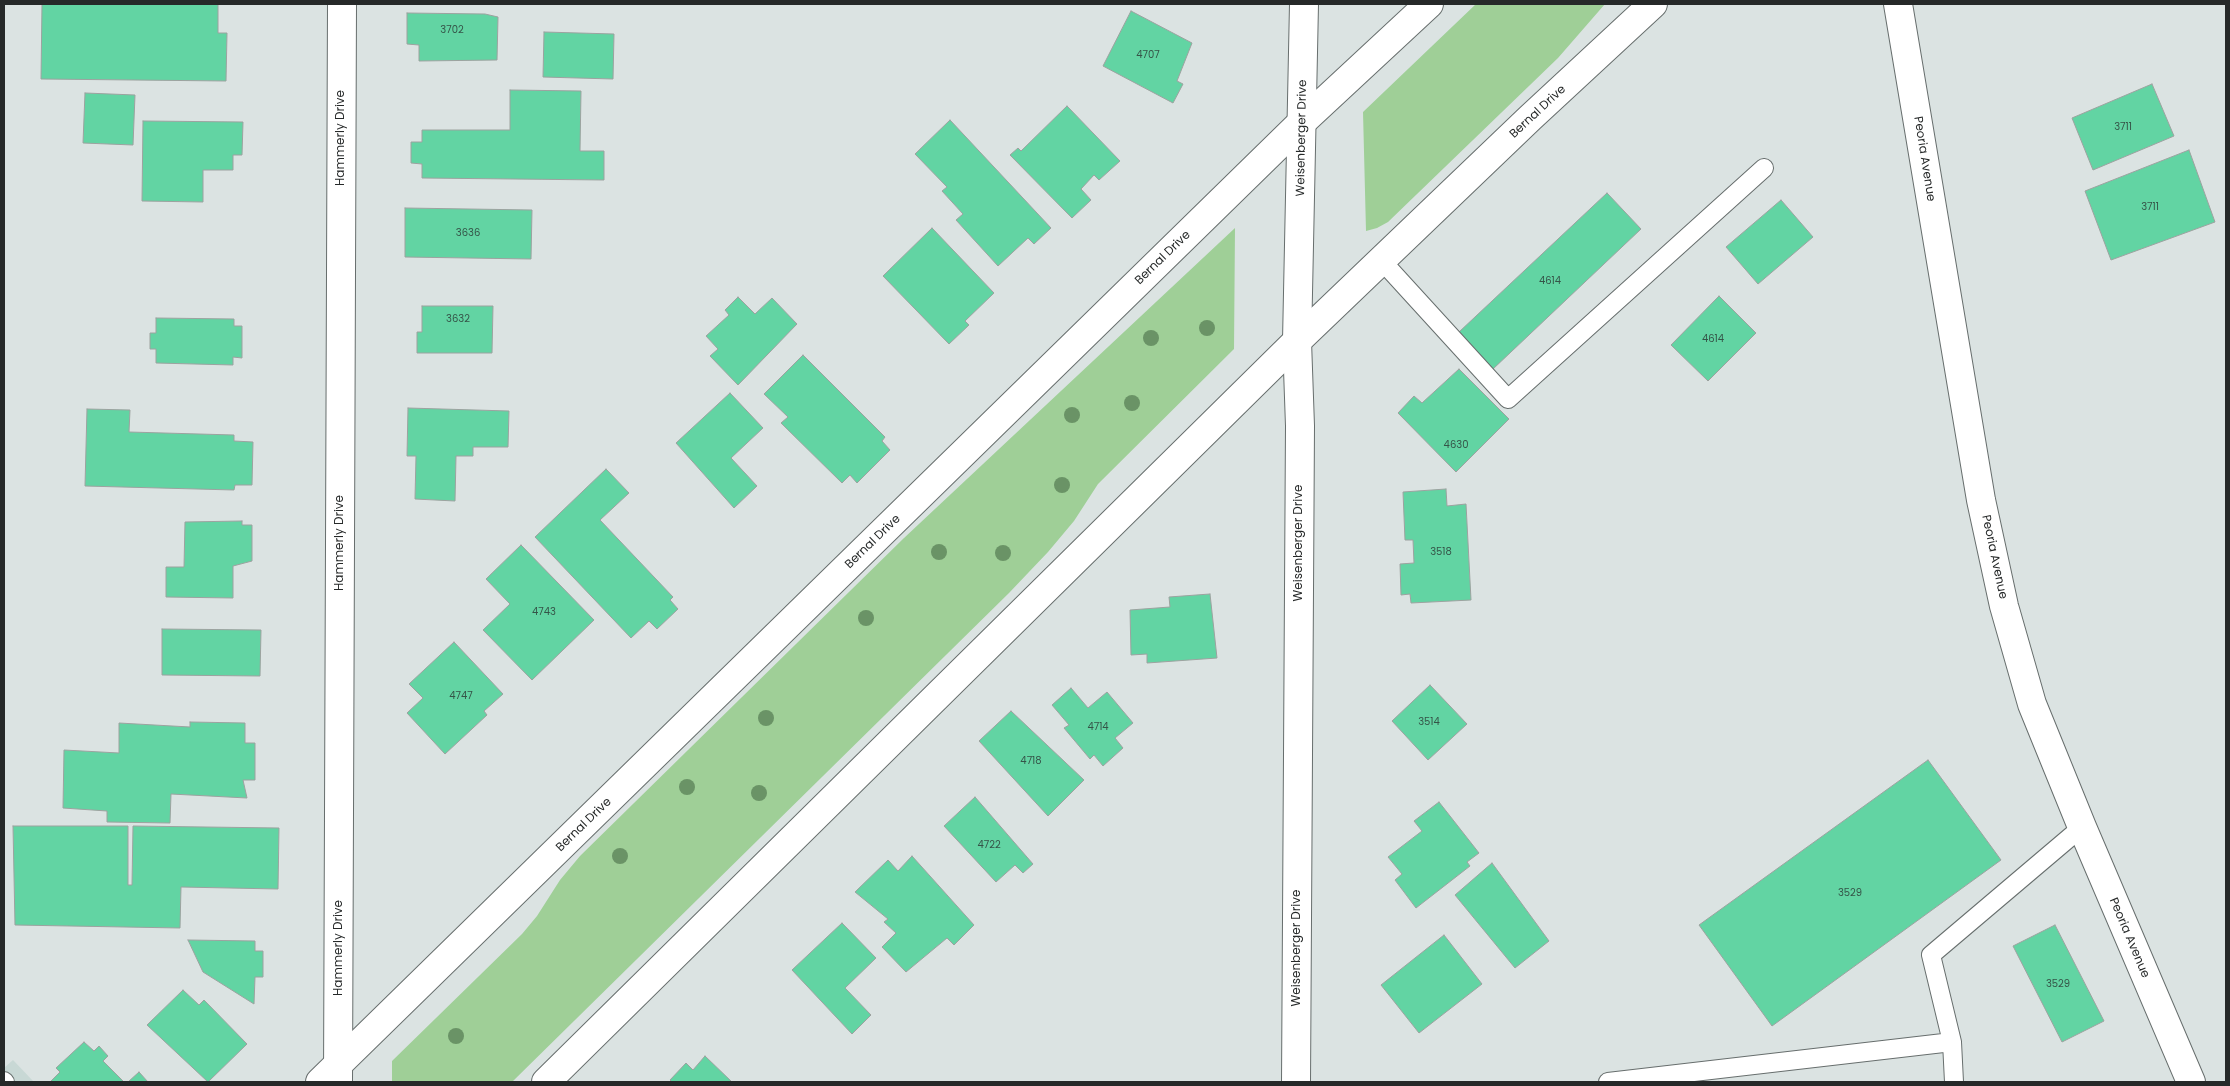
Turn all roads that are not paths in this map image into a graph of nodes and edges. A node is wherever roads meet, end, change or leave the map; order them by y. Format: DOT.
graph roads {
  1 [pos="342,4"];
  2 [pos="1304,4"];
  3 [pos="1429,4"];
  4 [pos="1653,4"];
  5 [pos="1898,4"];
  6 [pos="1302,122"];
  7 [pos="1764,168"];
  8 [pos="1382,261"];
  9 [pos="1298,341"];
  10 [pos="2082,827"];
  11 [pos="1952,1042"];
  12 [pos="332,1076"];
  13 [pos="546,1082"];
  14 [pos="1296,1082"];
  15 [pos="1608,1082"];
  16 [pos="1954,1082"];
  17 [pos="2191,1082"];
  1 -- 12 [label="street, Hammerly Drive"];
  2 -- 6 [label="street, Weisenberger Drive"];
  3 -- 6 [label="street, Bernal Drive"];
  4 -- 8 [label="street, Bernal Drive"];
  5 -- 10 [label="street, Peoria Avenue"];
  6 -- 9 [label="street, Weisenberger Drive"];
  6 -- 12 [label="street, Bernal Drive"];
  7 -- 8 [label="lane"];
  8 -- 9 [label="street, Bernal Drive"];
  9 -- 13 [label="street, Bernal Drive"];
  9 -- 14 [label="street, Weisenberger Drive"];
  10 -- 11 [label="lane"];
  10 -- 17 [label="street, Peoria Avenue"];
  11 -- 15 [label="lane"];
  11 -- 16 [label="lane"];
}
